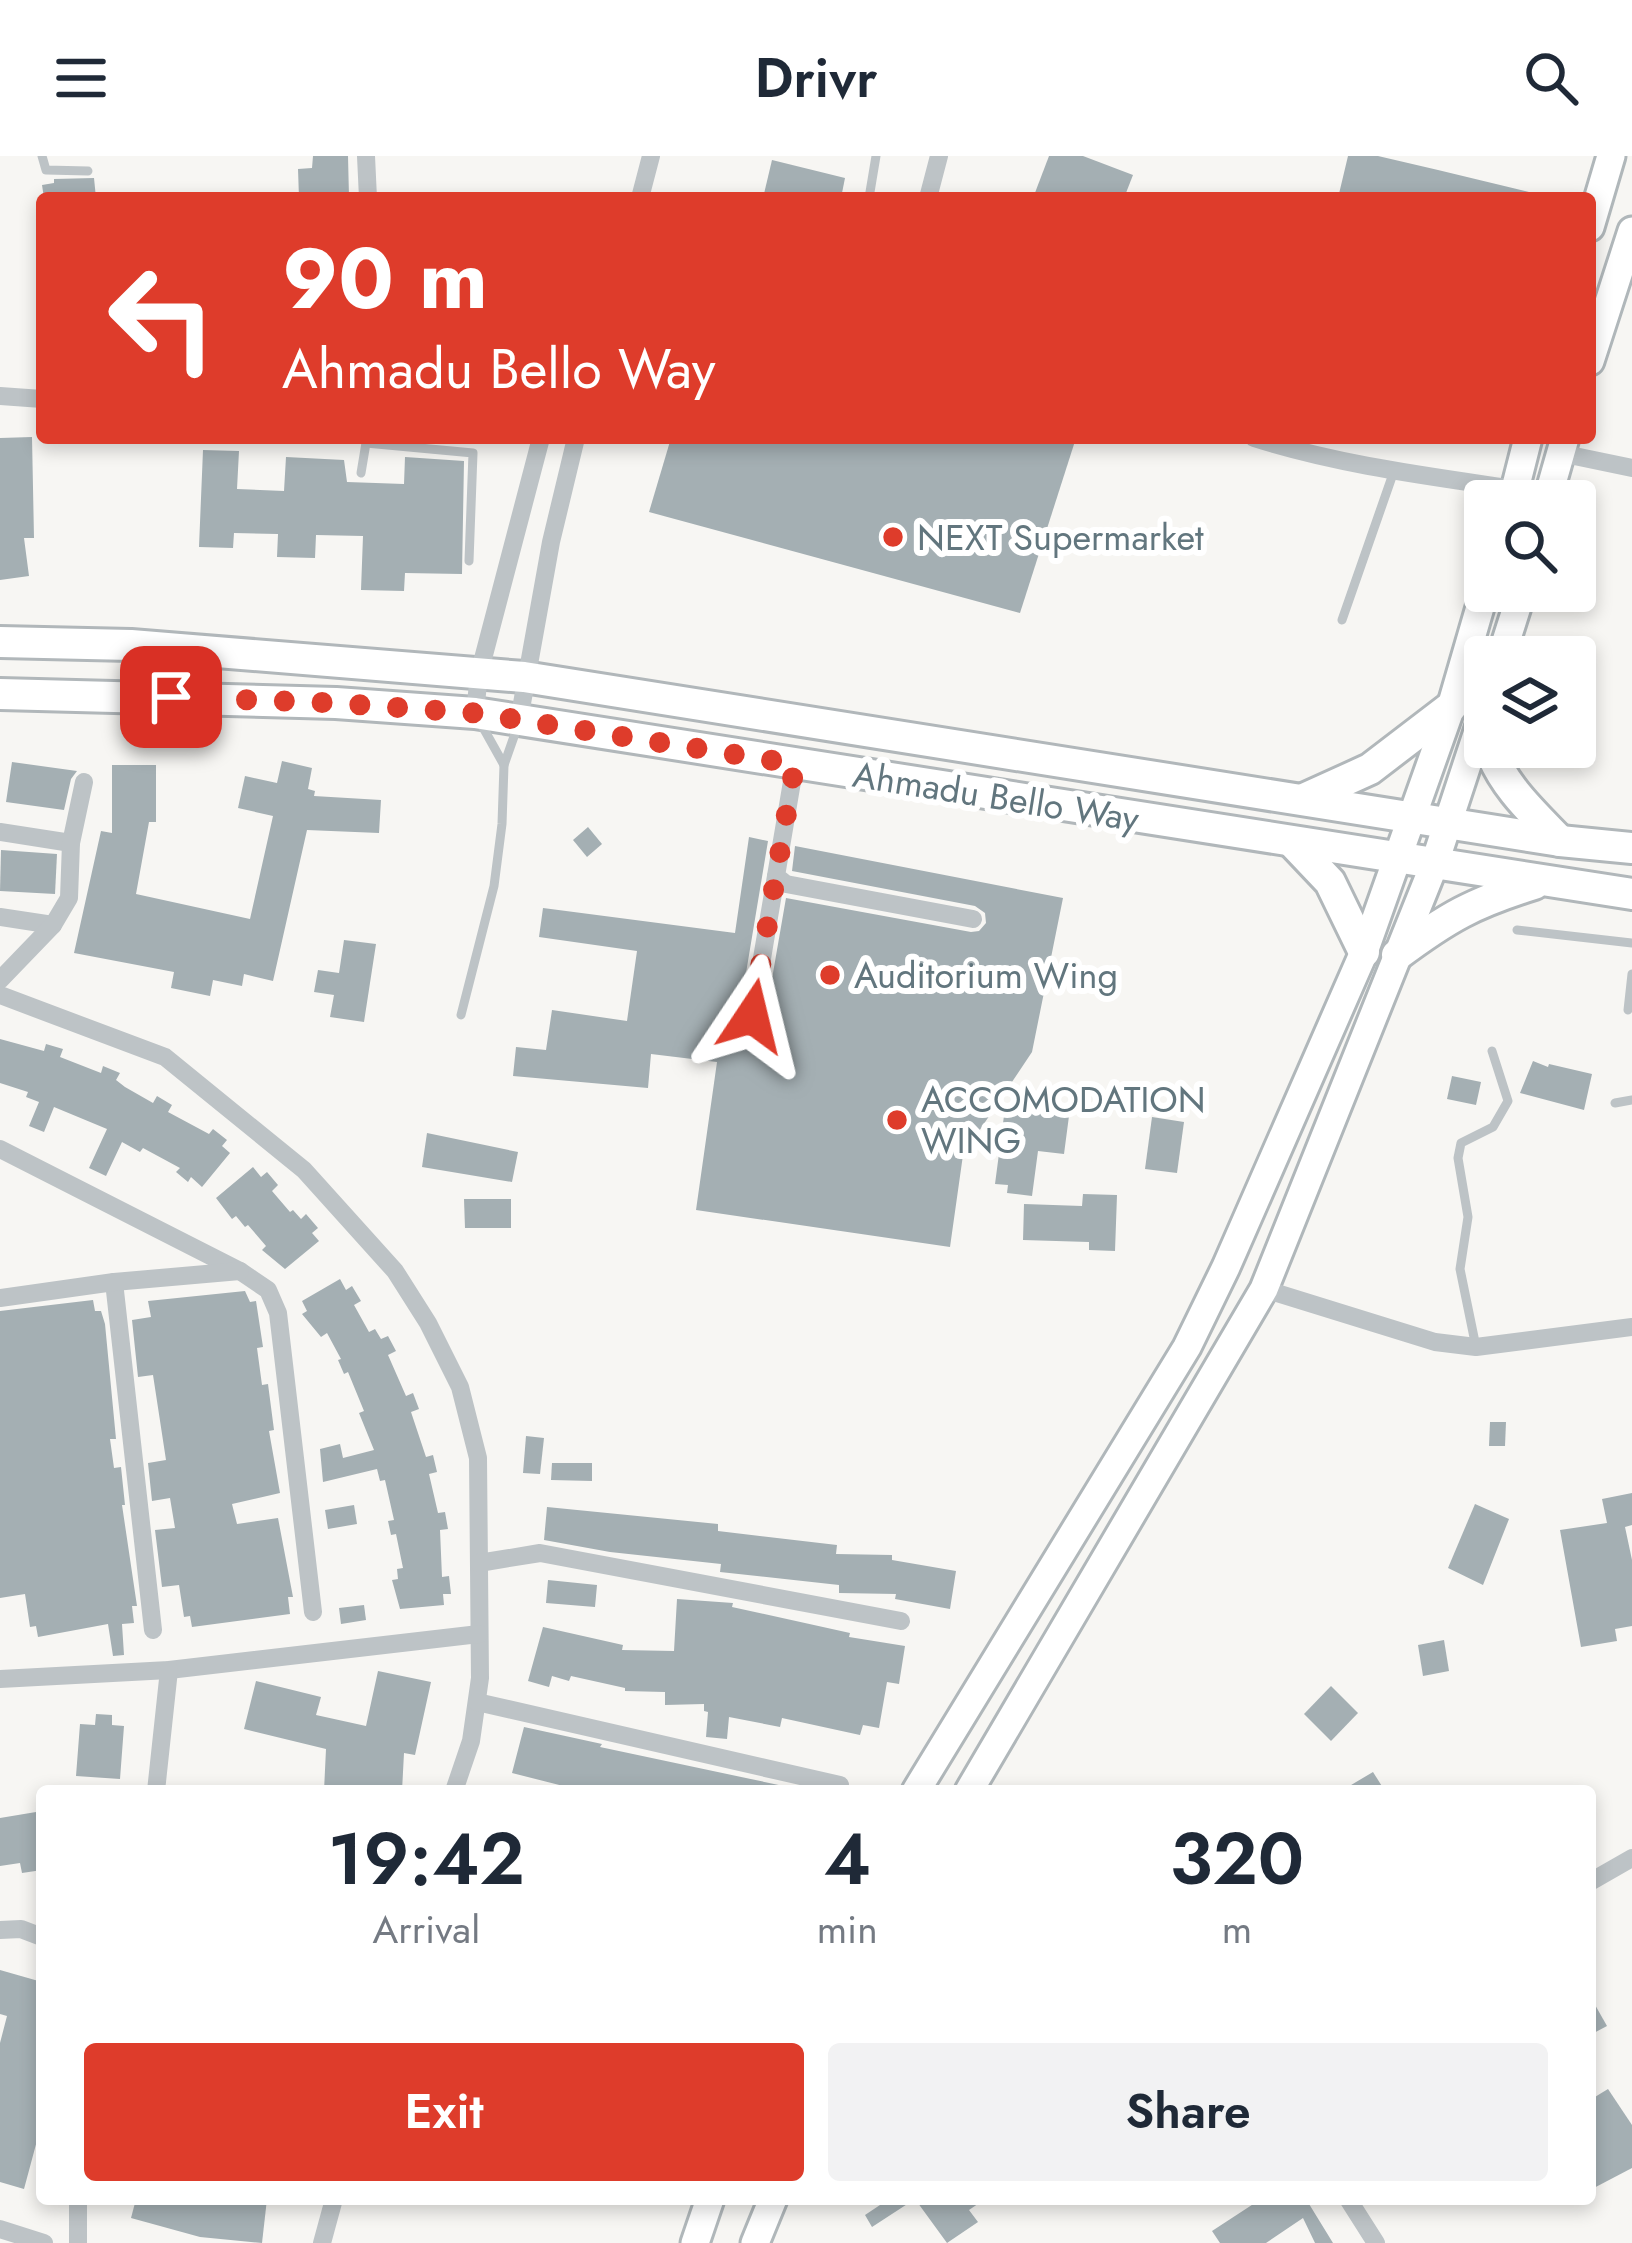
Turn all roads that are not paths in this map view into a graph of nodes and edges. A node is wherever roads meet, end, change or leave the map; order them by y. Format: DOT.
graph roads {
  1 [pos="42,156"];
  2 [pos="366,156"];
  3 [pos="652,156"];
  4 [pos="875,156"];
  5 [pos="938,156"];
  6 [pos="1611,156"];
  7 [pos="88,171"];
  8 [pos="368,192"];
  9 [pos="642,192"];
  10 [pos="870,192"];
  11 [pos="929,192"];
  12 [pos="1596,207"];
  13 [pos="1632,231"];
  14 [pos="1596,342"];
  15 [pos="0,396"];
  16 [pos="36,398"];
  17 [pos="365,444"];
  18 [pos="399,444"];
  19 [pos="539,444"];
  20 [pos="571,444"];
  21 [pos="1274,444"];
  22 [pos="1527,444"];
  23 [pos="1563,446"];
  24 [pos="1632,468"];
  25 [pos="1394,470"];
  26 [pos="361,473"];
  27 [pos="1518,480"];
  28 [pos="1553,480"];
  29 [pos="1464,485"];
  30 [pos="469,561"];
  31 [pos="1479,612"];
  32 [pos="1342,620"];
  33 [pos="0,642"];
  34 [pos="479,674"];
  35 [pos="524,677"];
  36 [pos="0,694"];
  37 [pos="1451,707"];
  38 [pos="475,713"];
  39 [pos="519,720"];
  40 [pos="795,764"];
  41 [pos="504,765"];
  42 [pos="1465,768"];
  43 [pos="1498,768"];
  44 [pos="84,782"];
  45 [pos="1302,800"];
  46 [pos="1410,816"];
  47 [pos="1447,823"];
  48 [pos="0,832"];
  49 [pos="1560,841"];
  50 [pos="71,843"];
  51 [pos="1294,844"];
  52 [pos="1632,848"];
  53 [pos="1397,860"];
  54 [pos="1434,866"];
  55 [pos="776,876"];
  56 [pos="1540,882"];
  57 [pos="1632,894"];
  58 [pos="0,916"];
  59 [pos="973,919"];
  60 [pos="53,925"];
  61 [pos="1517,930"];
  62 [pos="1632,943"];
  63 [pos="1364,952"];
  64 [pos="1397,955"];
  65 [pos="1632,974"];
  66 [pos="0,980"];
  67 [pos="0,995"];
  68 [pos="1628,1010"];
  69 [pos="461,1015"];
  70 [pos="752,1016"];
  71 [pos="1492,1051"];
  72 [pos="1632,1100"];
  73 [pos="1615,1102"];
  74 [pos="0,1149"];
  75 [pos="240,1270"];
  76 [pos="114,1282"];
  77 [pos="1264,1289"];
  78 [pos="0,1298"];
  79 [pos="1632,1327"];
  80 [pos="1476,1347"];
  81 [pos="478,1563"];
  82 [pos="313,1612"];
  83 [pos="901,1621"];
  84 [pos="153,1630"];
  85 [pos="479,1634"];
  86 [pos="169,1670"];
  87 [pos="0,1679"];
  88 [pos="477,1702"];
  89 [pos="157,1785"];
  90 [pos="456,1785"];
  91 [pos="840,1785"];
  92 [pos="920,1785"];
  93 [pos="973,1785"];
  94 [pos="1632,1858"];
  95 [pos="1596,1879"];
  96 [pos="0,1930"];
  97 [pos="36,1935"];
  98 [pos="78,2205"];
  99 [pos="332,2205"];
  100 [pos="708,2205"];
  101 [pos="771,2205"];
  102 [pos="1352,2205"];
  103 [pos="0,2229"];
  104 [pos="44,2243"];
  105 [pos="78,2243"];
  106 [pos="322,2243"];
  107 [pos="695,2243"];
  108 [pos="755,2243"];
  109 [pos="1376,2243"];
  1 -- 7 [label="lane"];
  2 -- 8 [label="street"];
  3 -- 9 [label="street"];
  4 -- 10 [label="lane"];
  5 -- 11 [label="street"];
  6 -- 12 [label="street"];
  13 -- 14 [label="street"];
  15 -- 16 [label="street"];
  17 -- 26 [label="lane"];
  18 -- 30 [label="lane"];
  19 -- 34 [label="street"];
  20 -- 35 [label="street"];
  21 -- 25 [label="street"];
  22 -- 27 [label="street"];
  23 -- 24 [label="street"];
  23 -- 28 [label="street"];
  25 -- 29 [label="street"];
  25 -- 32 [label="lane"];
  31 -- 37 [label="street"];
  33 -- 34 [label="main road, Ahmadu Bello Way"];
  34 -- 35 [label="main road, Ahmadu Bello Way"];
  34 -- 38 [label="street"];
  35 -- 39 [label="street"];
  35 -- 45 [label="main road, Ahmadu Bello Way"];
  36 -- 38 [label="main road, Ahmadu Bello Way"];
  37 -- 45 [label="main road"];
  37 -- 46 [label="street"];
  38 -- 39 [label="main road, Ahmadu Bello Way"];
  38 -- 41 [label="lane"];
  39 -- 40 [label="main road, Ahmadu Bello Way"];
  39 -- 41 [label="lane"];
  40 -- 51 [label="main road, Ahmadu Bello Way"];
  40 -- 55 [label="street"];
  41 -- 69 [label="lane"];
  42 -- 47 [label="street"];
  43 -- 49 [label="main road"];
  44 -- 50 [label="street"];
  45 -- 46 [label="main road, Ahmadu Bello Way"];
  46 -- 47 [label="main road, Ahmadu Bello Way"];
  46 -- 53 [label="street"];
  47 -- 49 [label="main road, Ahmadu Bello Way"];
  47 -- 54 [label="street"];
  48 -- 50 [label="street"];
  49 -- 52 [label="main road, Ahmadu Bello Way"];
  50 -- 60 [label="street"];
  51 -- 53 [label="main road, Ahmadu Bello Way"];
  51 -- 63 [label="main road"];
  53 -- 54 [label="main road, Ahmadu Bello Way"];
  53 -- 63 [label="street"];
  54 -- 56 [label="main road, Ahmadu Bello Way"];
  54 -- 64 [label="street"];
  55 -- 59 [label="street"];
  55 -- 70 [label="street"];
  56 -- 57 [label="main road, Ahmadu Bello Way"];
  56 -- 64 [label="main road"];
  58 -- 60 [label="street"];
  60 -- 66 [label="street"];
  61 -- 62 [label="lane"];
  63 -- 92 [label="street"];
  64 -- 77 [label="street"];
  65 -- 68 [label="lane"];
  67 -- 81 [label="street"];
  71 -- 80 [label="lane"];
  72 -- 73 [label="lane"];
  74 -- 75 [label="street"];
  75 -- 76 [label="street"];
  75 -- 82 [label="street"];
  76 -- 78 [label="street"];
  76 -- 84 [label="street"];
  77 -- 80 [label="street"];
  77 -- 93 [label="street"];
  79 -- 80 [label="street"];
  81 -- 83 [label="street"];
  81 -- 85 [label="street"];
  85 -- 86 [label="street"];
  85 -- 88 [label="street"];
  86 -- 87 [label="street"];
  86 -- 89 [label="street"];
  88 -- 90 [label="street"];
  88 -- 91 [label="street"];
  94 -- 95 [label="street"];
  96 -- 97 [label="street"];
  98 -- 105 [label="street"];
  99 -- 106 [label="street"];
  100 -- 107 [label="street"];
  101 -- 108 [label="street"];
  102 -- 109 [label="street"];
  103 -- 104 [label="street"];
}
